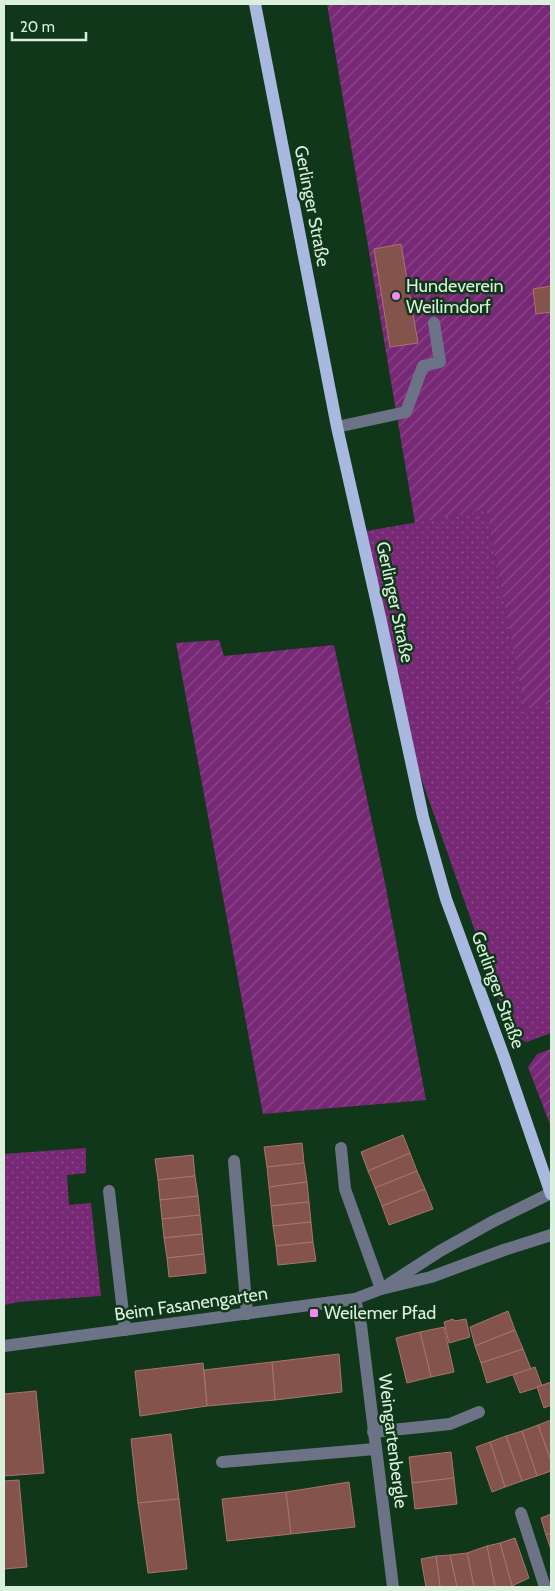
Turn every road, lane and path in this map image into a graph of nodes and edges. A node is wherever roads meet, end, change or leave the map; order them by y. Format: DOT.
graph roads {
  1 [pos="255,4"];
  2 [pos="434,324"];
  3 [pos="337,427"];
  4 [pos="341,1148"];
  5 [pos="234,1161"];
  6 [pos="109,1191"];
  7 [pos="551,1193"];
  8 [pos="551,1235"];
  9 [pos="380,1289"];
  10 [pos="355,1298"];
  11 [pos="247,1314"];
  12 [pos="124,1330"];
  13 [pos="4,1346"];
  14 [pos="478,1412"];
  15 [pos="373,1432"];
  16 [pos="375,1449"];
  17 [pos="222,1462"];
  18 [pos="521,1513"];
  19 [pos="393,1587"];
  20 [pos="545,1587"];
  1 -- 3 [label="main road, Gerlinger Straße"];
  2 -- 3 [label="street"];
  3 -- 7 [label="main road, Gerlinger Straße"];
  4 -- 9 [label="street"];
  5 -- 11 [label="street"];
  6 -- 12 [label="street"];
  7 -- 9 [label="street, Beim Fasanengarten"];
  8 -- 9 [label="street, Beim Fasanengarten"];
  9 -- 10 [label="street, Beim Fasanengarten"];
  10 -- 11 [label="street, Beim Fasanengarten"];
  10 -- 15 [label="street, Weingartenbergle"];
  11 -- 12 [label="street, Beim Fasanengarten"];
  12 -- 13 [label="street, Beim Fasanengarten"];
  14 -- 15 [label="street"];
  15 -- 16 [label="street, Weingartenbergle"];
  16 -- 17 [label="street"];
  16 -- 19 [label="street, Weingartenbergle"];
  18 -- 20 [label="street"];
}
